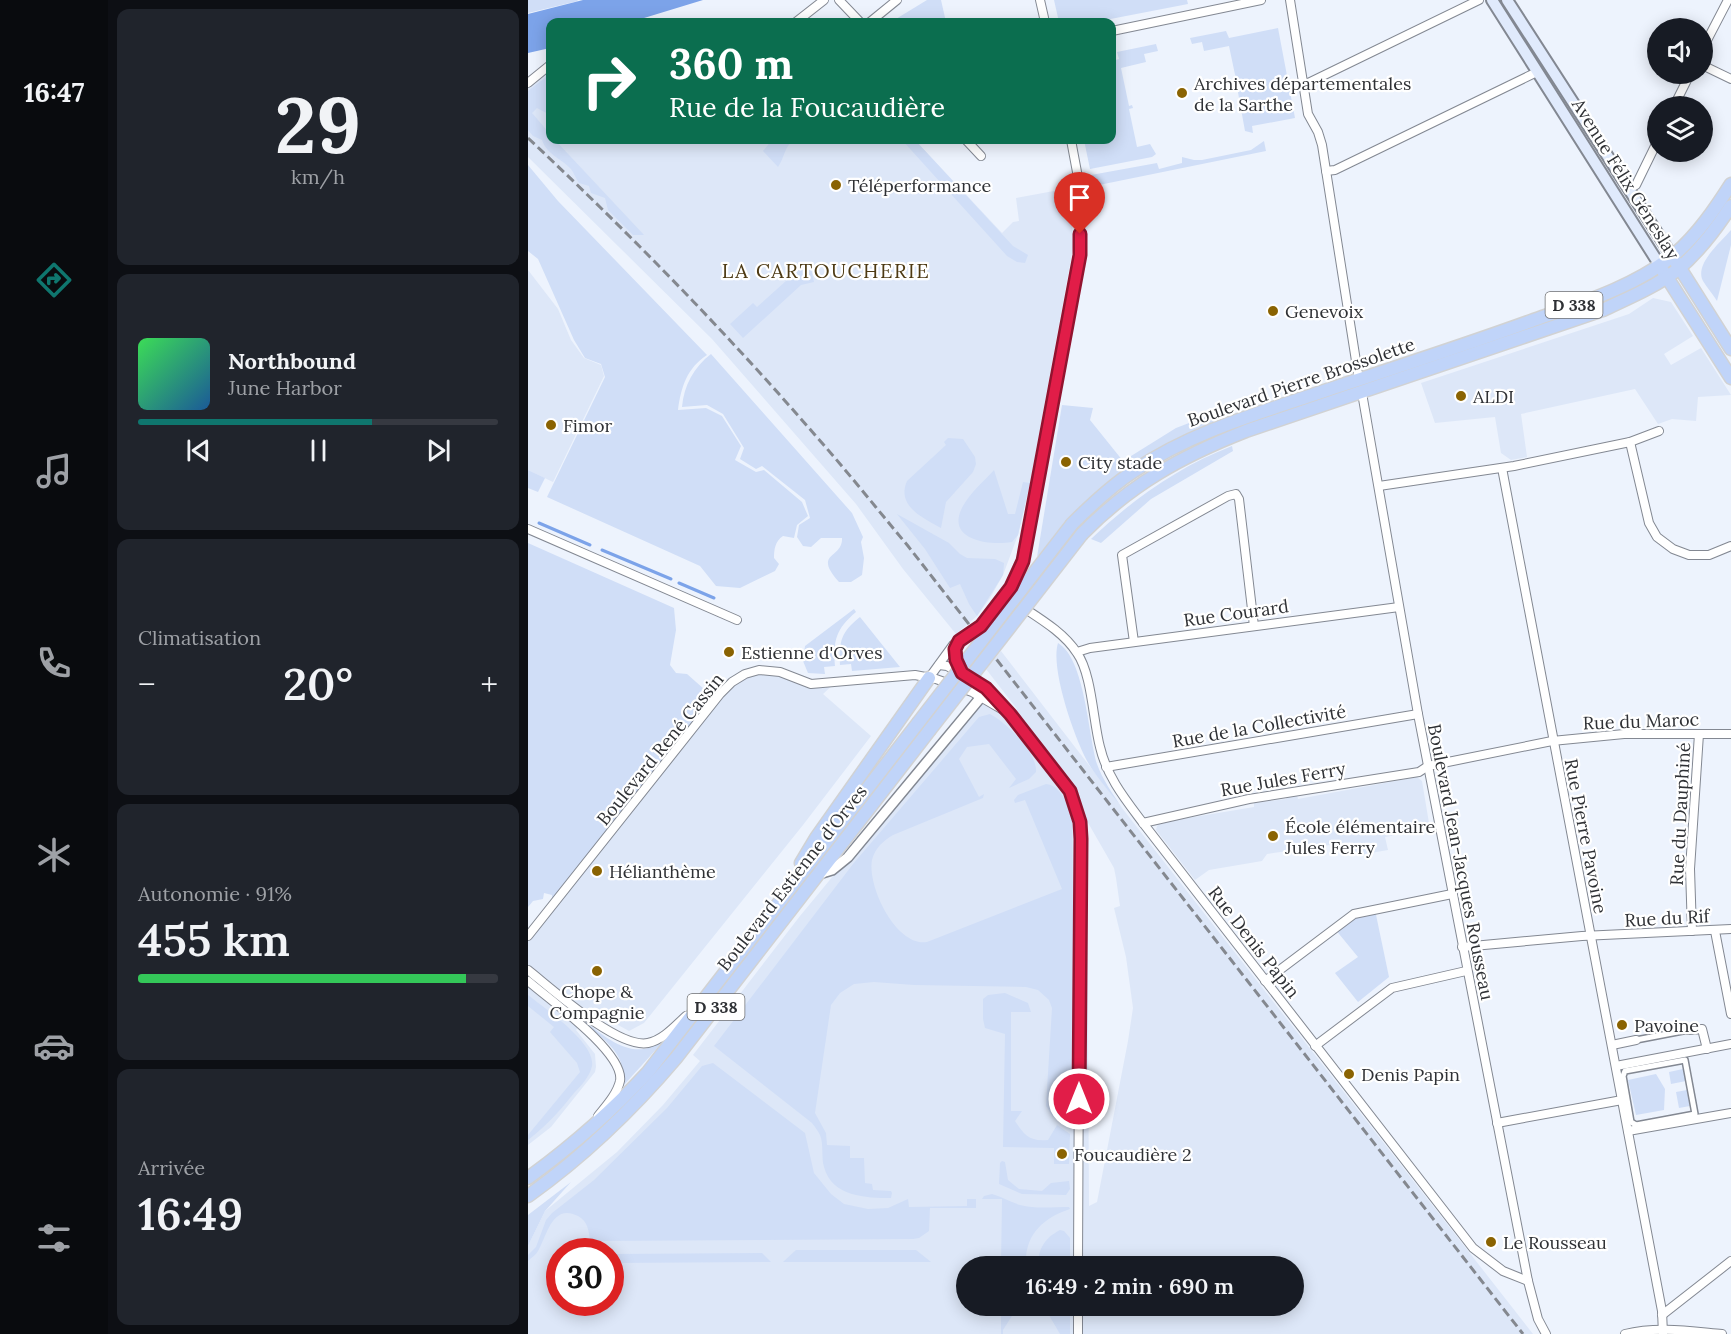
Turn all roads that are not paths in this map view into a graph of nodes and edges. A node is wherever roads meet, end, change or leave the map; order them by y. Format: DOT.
graph roads {
  1 [pos="824,0"];
  2 [pos="839,0"];
  3 [pos="897,0"];
  4 [pos="1040,0"];
  5 [pos="1261,0"];
  6 [pos="1290,0"];
  7 [pos="1479,0"];
  8 [pos="1492,0"];
  9 [pos="1507,0"];
  10 [pos="1728,0"];
  11 [pos="801,18"];
  12 [pos="856,18"];
  13 [pos="875,18"];
  14 [pos="1044,18"];
  15 [pos="1713,29"];
  16 [pos="1116,30"];
  17 [pos="546,68"];
  18 [pos="1713,70"];
  19 [pos="1537,72"];
  20 [pos="1731,79"];
  21 [pos="528,83"];
  22 [pos="1304,85"];
  23 [pos="970,144"];
  24 [pos="1072,144"];
  25 [pos="981,156"];
  26 [pos="1647,162"];
  27 [pos="1326,171"];
  28 [pos="1731,184"];
  29 [pos="1629,189"];
  30 [pos="1731,206"];
  31 [pos="1672,256"];
  32 [pos="1659,264"];
  33 [pos="1680,267"];
  34 [pos="1666,277"];
  35 [pos="1731,349"];
  36 [pos="1731,378"];
  37 [pos="1359,380"];
  38 [pos="1362,393"];
  39 [pos="1659,431"];
  40 [pos="1630,442"];
  41 [pos="1502,468"];
  42 [pos="1379,486"];
  43 [pos="528,529"];
  44 [pos="1731,546"];
  45 [pos="1005,595"];
  46 [pos="1399,607"];
  47 [pos="737,620"];
  48 [pos="1254,626"];
  49 [pos="959,641"];
  50 [pos="1134,642"];
  51 [pos="1077,652"];
  52 [pos="939,666"];
  53 [pos="965,675"];
  54 [pos="929,678"];
  55 [pos="977,681"];
  56 [pos="981,697"];
  57 [pos="1010,714"];
  58 [pos="1418,714"];
  59 [pos="918,723"];
  60 [pos="928,731"];
  61 [pos="1699,734"];
  62 [pos="1731,734"];
  63 [pos="1552,741"];
  64 [pos="1428,766"];
  65 [pos="1106,767"];
  66 [pos="1143,823"];
  67 [pos="796,875"];
  68 [pos="817,875"];
  69 [pos="1452,894"];
  70 [pos="1731,929"];
  71 [pos="1692,931"];
  72 [pos="1715,931"];
  73 [pos="528,936"];
  74 [pos="1590,937"];
  75 [pos="1462,947"];
  76 [pos="528,970"];
  77 [pos="1466,971"];
  78 [pos="528,981"];
  79 [pos="1265,981"];
  80 [pos="703,1000"];
  81 [pos="1731,1014"];
  82 [pos="1688,1030"];
  83 [pos="1636,1040"];
  84 [pos="1731,1044"];
  85 [pos="1612,1045"];
  86 [pos="1315,1046"];
  87 [pos="1707,1049"];
  88 [pos="1685,1060"];
  89 [pos="1616,1066"];
  90 [pos="1622,1100"];
  91 [pos="1731,1113"];
  92 [pos="1497,1123"];
  93 [pos="1628,1131"];
  94 [pos="576,1143"];
  95 [pos="528,1179"];
  96 [pos="528,1196"];
  97 [pos="1078,1256"];
  98 [pos="1731,1261"];
  99 [pos="1528,1281"];
  100 [pos="1662,1315"];
  101 [pos="1078,1316"];
  102 [pos="1663,1332"];
  103 [pos="1078,1334"];
  104 [pos="1546,1334"];
  105 [pos="1625,1334"];
  106 [pos="1722,1334"];
  1 -- 11 [label="street"];
  2 -- 12 [label="street"];
  3 -- 13 [label="street"];
  4 -- 14 [label="street"];
  5 -- 16 [label="street"];
  6 -- 22 [label="street"];
  7 -- 22 [label="street"];
  8 -- 19 [label="main road, Avenue Félix Géneslay"];
  9 -- 29 [label="main road, Avenue Félix Géneslay"];
  10 -- 15 [label="street"];
  17 -- 21 [label="street"];
  18 -- 20 [label="street"];
  19 -- 27 [label="street"];
  19 -- 32 [label="main road, Avenue Félix Géneslay"];
  22 -- 27 [label="street"];
  23 -- 25 [label="street"];
  24 -- 45 [label="street"];
  26 -- 29 [label="street"];
  27 -- 37 [label="street"];
  28 -- 31 [label="main road, Boulevard Pierre Brossolette"];
  29 -- 31 [label="main road, Avenue Félix Géneslay"];
  30 -- 33 [label="main road, Boulevard Pierre Brossolette"];
  31 -- 32 [label="main road, Boulevard Pierre Brossolette"];
  31 -- 33 [label="main road, Avenue Félix Géneslay"];
  32 -- 34 [label="main road, Avenue Félix Géneslay"];
  32 -- 37 [label="main road, Boulevard Pierre Brossolette / D 338"];
  33 -- 34 [label="main road, Boulevard Pierre Brossolette"];
  33 -- 35 [label="main road, Avenue Félix Géneslay"];
  34 -- 36 [label="main road, Avenue Félix Géneslay"];
  34 -- 38 [label="main road, Boulevard Pierre Brossolette / D 338"];
  37 -- 59 [label="main road, Boulevard Pierre Brossolette / D 338, bridge"];
  38 -- 42 [label="street, Boulevard Jean-Jacques Rousseau"];
  38 -- 60 [label="main road, Boulevard Pierre Brossolette / D 338, bridge"];
  39 -- 40 [label="street"];
  40 -- 41 [label="street"];
  40 -- 44 [label="street"];
  41 -- 42 [label="street"];
  41 -- 63 [label="street, Rue Pierre Pavoine"];
  42 -- 46 [label="street, Boulevard Jean-Jacques Rousseau"];
  43 -- 47 [label="street"];
  45 -- 49 [label="street"];
  45 -- 51 [label="street, Rue Denis Papin"];
  46 -- 48 [label="street, Rue Courard"];
  46 -- 58 [label="street, Boulevard Jean-Jacques Rousseau"];
  48 -- 50 [label="street, Rue Courard"];
  48 -- 50 [label="street"];
  49 -- 52 [label="street"];
  49 -- 53 [label="street"];
  50 -- 51 [label="street, Rue Courard"];
  51 -- 65 [label="street, Rue Denis Papin"];
  52 -- 53 [label="street"];
  52 -- 54 [label="street, D 338"];
  53 -- 55 [label="street"];
  54 -- 56 [label="street, Boulevard René Cassin"];
  54 -- 67 [label="main road, D 338"];
  54 -- 73 [label="street, Boulevard René Cassin"];
  55 -- 56 [label="street"];
  55 -- 57 [label="street"];
  56 -- 57 [label="street, Boulevard René Cassin"];
  56 -- 68 [label="street, D 338"];
  57 -- 97 [label="street"];
  58 -- 64 [label="street, Boulevard Jean-Jacques Rousseau"];
  58 -- 65 [label="street, Rue de la Collectivité"];
  59 -- 67 [label="main road, Boulevard Estienne d'Orves / D 338"];
  60 -- 68 [label="main road, Boulevard Estienne d'Orves / D 338"];
  61 -- 62 [label="street, Rue du Maroc"];
  61 -- 63 [label="street, Rue du Maroc"];
  61 -- 71 [label="street, Rue du Dauphiné"];
  63 -- 64 [label="street, Rue du Maroc"];
  63 -- 74 [label="street, Rue Pierre Pavoine"];
  64 -- 66 [label="street, Rue Jules Ferry"];
  64 -- 69 [label="street, Boulevard Jean-Jacques Rousseau"];
  65 -- 66 [label="street, Rue Denis Papin"];
  66 -- 79 [label="street, Rue Denis Papin"];
  67 -- 80 [label="main road, Boulevard Estienne d'Orves / D 338"];
  68 -- 96 [label="main road, Boulevard Estienne d'Orves / D 338"];
  69 -- 75 [label="street, Boulevard Jean-Jacques Rousseau"];
  69 -- 79 [label="street"];
  70 -- 72 [label="street, Rue du Rif"];
  71 -- 72 [label="street, Rue du Rif"];
  71 -- 74 [label="street, Rue du Rif"];
  72 -- 81 [label="street"];
  74 -- 75 [label="street, Rue du Rif"];
  74 -- 85 [label="street, Rue Pierre Pavoine"];
  75 -- 77 [label="street, Boulevard Jean-Jacques Rousseau"];
  76 -- 80 [label="street"];
  77 -- 86 [label="street"];
  77 -- 92 [label="street, Boulevard Jean-Jacques Rousseau"];
  78 -- 94 [label="street"];
  79 -- 86 [label="street, Rue Denis Papin"];
  80 -- 94 [label="main road, Boulevard Estienne d'Orves / D 338"];
  82 -- 83 [label="street"];
  82 -- 87 [label="street"];
  83 -- 85 [label="street"];
  84 -- 87 [label="street"];
  85 -- 89 [label="street, Rue Pierre Pavoine"];
  86 -- 99 [label="street, Rue Denis Papin"];
  87 -- 89 [label="street"];
  88 -- 88 [label="street"];
  89 -- 90 [label="street, Rue Pierre Pavoine"];
  90 -- 92 [label="street"];
  90 -- 93 [label="street, Rue Pierre Pavoine"];
  91 -- 93 [label="street"];
  92 -- 99 [label="street, Boulevard Jean-Jacques Rousseau"];
  93 -- 100 [label="street, Rue Pierre Pavoine"];
  94 -- 95 [label="main road, Boulevard Estienne d'Orves / D 338"];
  98 -- 100 [label="street"];
  99 -- 104 [label="street, Boulevard Jean-Jacques Rousseau"];
  100 -- 102 [label="street, Rue Pierre Pavoine"];
  101 -- 103 [label="street"];
  102 -- 105 [label="street"];
  102 -- 106 [label="street"];
}
